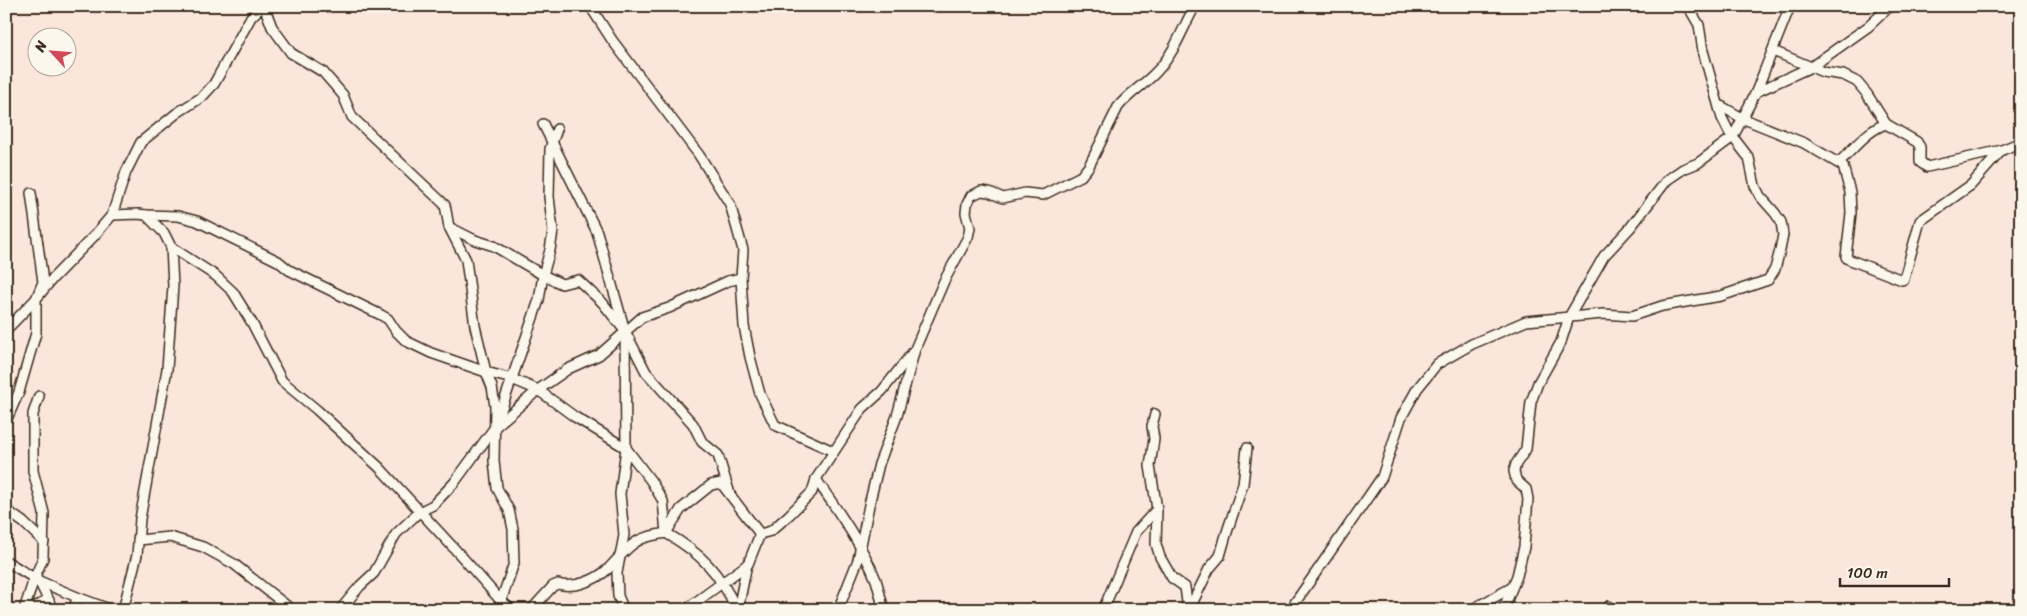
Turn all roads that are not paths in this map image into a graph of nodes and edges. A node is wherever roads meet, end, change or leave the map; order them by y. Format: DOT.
graph roads {
  1 [pos="263,6"];
  2 [pos="590,6"];
  3 [pos="1195,6"];
  4 [pos="1688,6"];
  5 [pos="1790,6"];
  6 [pos="1890,6"];
  7 [pos="1773,52"];
  8 [pos="1811,67"];
  9 [pos="1756,92"];
  10 [pos="1718,105"];
  11 [pos="1744,119"];
  12 [pos="543,124"];
  13 [pos="1886,124"];
  14 [pos="557,129"];
  15 [pos="1733,137"];
  16 [pos="2021,142"];
  17 [pos="552,144"];
  18 [pos="2002,150"];
  19 [pos="1839,162"];
  20 [pos="31,193"];
  21 [pos="112,215"];
  22 [pos="146,215"];
  23 [pos="449,227"];
  24 [pos="171,247"];
  25 [pos="542,275"];
  26 [pos="741,278"];
  27 [pos="36,299"];
  28 [pos="1569,317"];
  29 [pos="6,330"];
  30 [pos="625,331"];
  31 [pos="914,350"];
  32 [pos="486,372"];
  33 [pos="512,379"];
  34 [pos="538,390"];
  35 [pos="39,396"];
  36 [pos="1155,414"];
  37 [pos="6,421"];
  38 [pos="495,427"];
  39 [pos="626,448"];
  40 [pos="1247,448"];
  41 [pos="833,451"];
  42 [pos="816,479"];
  43 [pos="730,494"];
  44 [pos="1157,509"];
  45 [pos="6,510"];
  46 [pos="419,512"];
  47 [pos="666,533"];
  48 [pos="760,534"];
  49 [pos="138,540"];
  50 [pos="44,542"];
  51 [pos="860,549"];
  52 [pos="620,555"];
  53 [pos="6,561"];
  54 [pos="748,564"];
  55 [pos="36,580"];
  56 [pos="722,582"];
  57 [pos="1511,588"];
  58 [pos="77,598"];
  59 [pos="48,600"];
  60 [pos="500,606"];
  61 [pos="6,609"];
  62 [pos="10,610"];
  63 [pos="26,610"];
  64 [pos="53,610"];
  65 [pos="74,610"];
  66 [pos="112,610"];
  67 [pos="123,610"];
  68 [pos="292,610"];
  69 [pos="340,610"];
  70 [pos="512,610"];
  71 [pos="531,610"];
  72 [pos="624,610"];
  73 [pos="686,610"];
  74 [pos="737,610"];
  75 [pos="838,610"];
  76 [pos="884,610"];
  77 [pos="1103,610"];
  78 [pos="1188,610"];
  79 [pos="1290,610"];
  80 [pos="1471,610"];
  81 [pos="1503,610"];
  1 -- 21 [label="street"];
  1 -- 23 [label="street"];
  2 -- 26 [label="street"];
  3 -- 31 [label="street"];
  4 -- 10 [label="street"];
  5 -- 7 [label="street"];
  6 -- 8 [label="street"];
  7 -- 8 [label="street"];
  7 -- 9 [label="street"];
  8 -- 9 [label="street"];
  8 -- 13 [label="street"];
  9 -- 11 [label="street"];
  10 -- 11 [label="street"];
  10 -- 15 [label="street"];
  11 -- 15 [label="street"];
  11 -- 19 [label="street"];
  12 -- 17 [label="street"];
  13 -- 18 [label="street"];
  13 -- 19 [label="street"];
  14 -- 17 [label="street"];
  15 -- 28 [label="street"];
  15 -- 28 [label="street"];
  16 -- 18 [label="street"];
  17 -- 25 [label="street"];
  17 -- 30 [label="street"];
  18 -- 19 [label="street"];
  20 -- 27 [label="street"];
  21 -- 22 [label="street"];
  21 -- 27 [label="street"];
  22 -- 24 [label="street"];
  22 -- 32 [label="street"];
  23 -- 25 [label="street"];
  23 -- 32 [label="street"];
  24 -- 46 [label="street"];
  24 -- 49 [label="street"];
  25 -- 30 [label="street"];
  25 -- 33 [label="street"];
  26 -- 30 [label="street"];
  26 -- 41 [label="street"];
  27 -- 29 [label="street"];
  27 -- 37 [label="street"];
  28 -- 57 [label="street"];
  28 -- 79 [label="street"];
  30 -- 34 [label="street"];
  30 -- 39 [label="street"];
  30 -- 43 [label="street"];
  31 -- 41 [label="street"];
  31 -- 51 [label="street"];
  32 -- 33 [label="street"];
  32 -- 38 [label="street"];
  33 -- 34 [label="street"];
  33 -- 38 [label="street"];
  34 -- 38 [label="street"];
  34 -- 39 [label="street"];
  35 -- 50 [label="street"];
  36 -- 44 [label="street"];
  38 -- 46 [label="street"];
  38 -- 60 [label="street"];
  39 -- 47 [label="street"];
  39 -- 52 [label="street"];
  40 -- 78 [label="street"];
  41 -- 42 [label="street"];
  42 -- 48 [label="street"];
  42 -- 51 [label="street"];
  43 -- 47 [label="street"];
  43 -- 48 [label="street"];
  44 -- 77 [label="street"];
  44 -- 78 [label="street"];
  45 -- 50 [label="street"];
  46 -- 60 [label="street"];
  46 -- 69 [label="street"];
  47 -- 52 [label="street"];
  47 -- 56 [label="street"];
  48 -- 54 [label="street"];
  49 -- 67 [label="street"];
  49 -- 68 [label="street"];
  50 -- 55 [label="street"];
  51 -- 75 [label="street"];
  51 -- 76 [label="street"];
  52 -- 71 [label="street"];
  52 -- 72 [label="street"];
  53 -- 55 [label="street"];
  54 -- 56 [label="street"];
  54 -- 74 [label="street"];
  55 -- 58 [label="street"];
  55 -- 59 [label="street"];
  55 -- 63 [label="street"];
  56 -- 73 [label="street"];
  56 -- 74 [label="street"];
  57 -- 80 [label="street"];
  57 -- 81 [label="street"];
  58 -- 65 [label="street"];
  58 -- 66 [label="street"];
  59 -- 63 [label="street"];
  59 -- 64 [label="street"];
  60 -- 70 [label="street"];
  61 -- 62 [label="street"];
}
